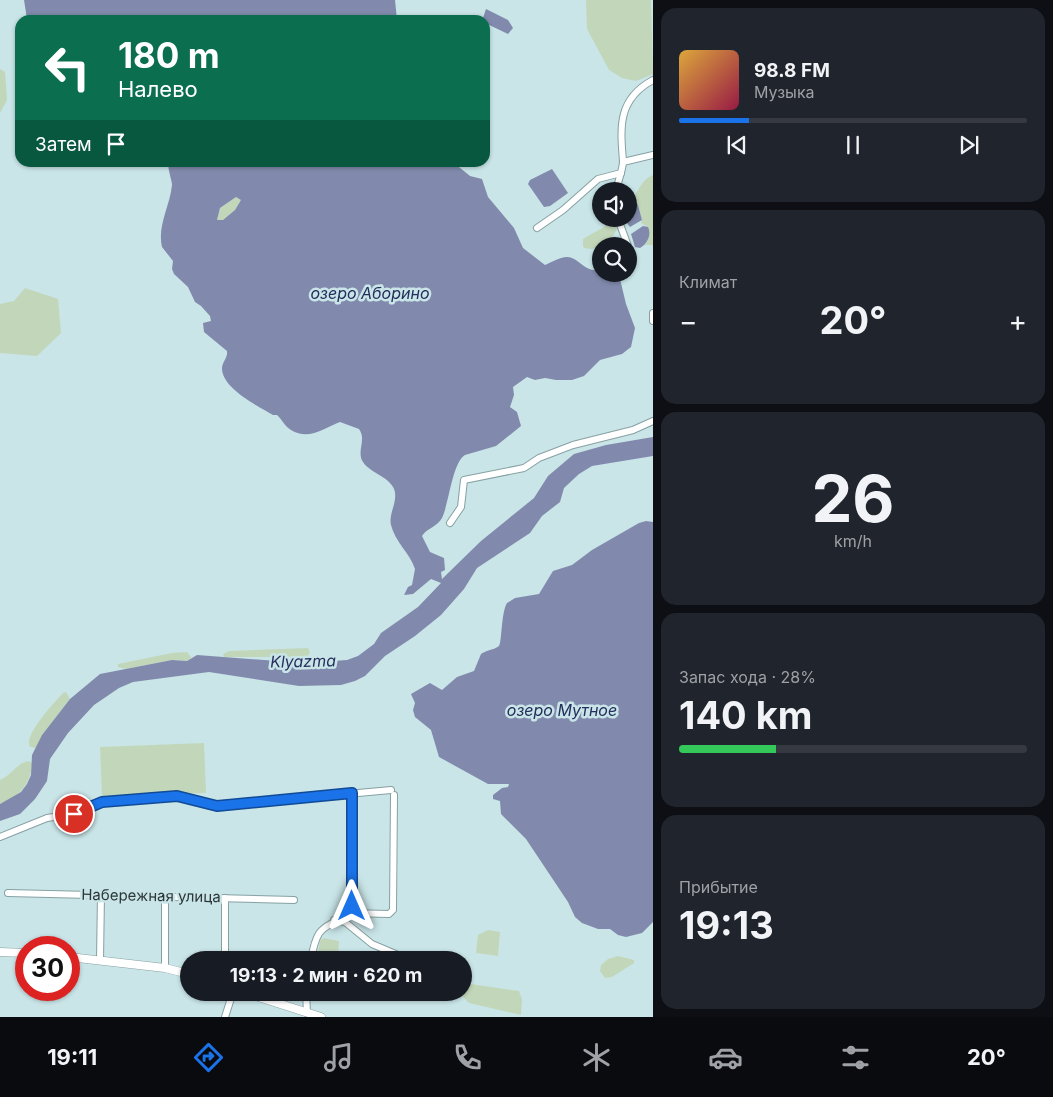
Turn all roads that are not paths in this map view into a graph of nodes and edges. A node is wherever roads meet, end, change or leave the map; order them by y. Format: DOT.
graph roads {
  1 [pos="653,80"];
  2 [pos="653,154"];
  3 [pos="623,162"];
  4 [pos="621,173"];
  5 [pos="618,182"];
  6 [pos="538,228"];
  7 [pos="653,314"];
  8 [pos="653,321"];
  9 [pos="653,421"];
  10 [pos="450,523"];
  11 [pos="352,793"];
  12 [pos="0,836"];
  13 [pos="8,893"];
  14 [pos="101,894"];
  15 [pos="165,896"];
  16 [pos="225,898"];
  17 [pos="294,900"];
  18 [pos="348,913"];
  19 [pos="334,920"];
  20 [pos="224,951"];
  21 [pos="313,951"];
  22 [pos="388,951"];
  23 [pos="0,952"];
  24 [pos="15,953"];
  25 [pos="80,958"];
  26 [pos="100,960"];
  27 [pos="165,968"];
  28 [pos="180,972"];
  29 [pos="231,1001"];
  30 [pos="270,1001"];
  31 [pos="306,1001"];
  32 [pos="307,1013"];
  33 [pos="226,1017"];
  34 [pos="321,1017"];
  1 -- 3 [label="street"];
  2 -- 3 [label="street"];
  3 -- 4 [label="street"];
  4 -- 5 [label="street"];
  4 -- 6 [label="street"];
  7 -- 8 [label="street"];
  9 -- 10 [label="street"];
  11 -- 12 [label="street"];
  11 -- 18 [label="street"];
  11 -- 18 [label="street"];
  13 -- 14 [label="street, Набережная улица"];
  14 -- 15 [label="street, Набережная улица"];
  14 -- 26 [label="street"];
  15 -- 16 [label="street, Набережная улица"];
  15 -- 27 [label="street"];
  16 -- 17 [label="street, Набережная улица"];
  16 -- 20 [label="street"];
  18 -- 19 [label="street"];
  19 -- 21 [label="street"];
  19 -- 22 [label="street"];
  23 -- 24 [label="main road"];
  25 -- 26 [label="main road"];
  26 -- 27 [label="main road"];
  27 -- 28 [label="main road"];
  29 -- 33 [label="street"];
  30 -- 32 [label="main road"];
  31 -- 32 [label="street"];
  32 -- 34 [label="main road"];
}
